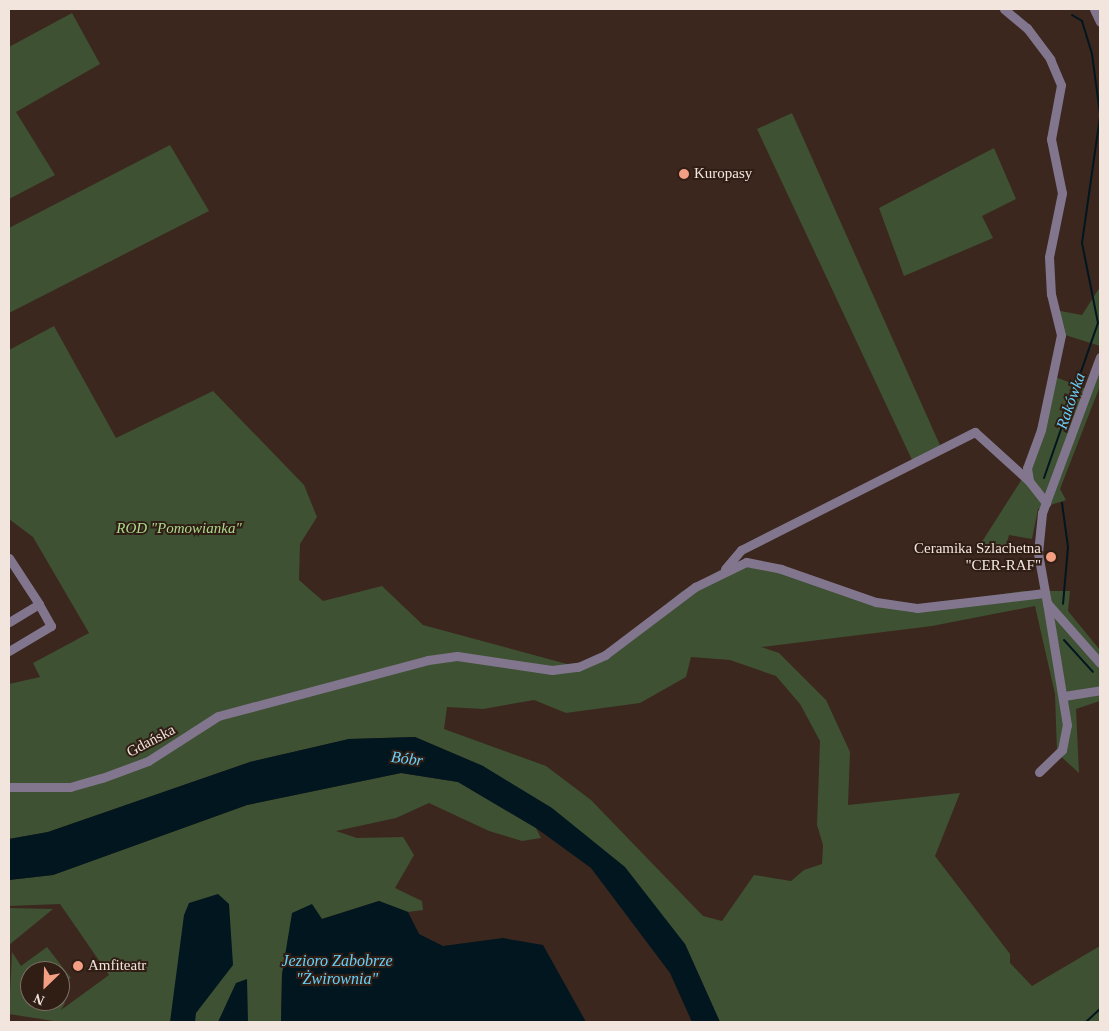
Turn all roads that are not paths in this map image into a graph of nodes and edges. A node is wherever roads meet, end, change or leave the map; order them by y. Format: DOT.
graph roads {
  1 [pos="1004,9"];
  2 [pos="1094,9"];
  3 [pos="1100,22"];
  4 [pos="1100,358"];
  5 [pos="1029,456"];
  6 [pos="1013,467"];
  7 [pos="1029,481"];
  8 [pos="1046,503"];
  9 [pos="9,558"];
  10 [pos="725,569"];
  11 [pos="1044,593"];
  12 [pos="1047,603"];
  13 [pos="39,604"];
  14 [pos="9,622"];
  15 [pos="9,651"];
  16 [pos="1100,663"];
  17 [pos="1100,690"];
  18 [pos="1064,696"];
  19 [pos="1039,772"];
  20 [pos="9,787"];
  1 -- 5 [label="street"];
  2 -- 3 [label="street"];
  4 -- 8 [label="street"];
  5 -- 6 [label="street"];
  5 -- 7 [label="street"];
  6 -- 7 [label="street"];
  6 -- 10 [label="street"];
  7 -- 8 [label="street"];
  8 -- 11 [label="street"];
  9 -- 13 [label="street"];
  10 -- 11 [label="street"];
  10 -- 20 [label="street, Gdańska"];
  11 -- 12 [label="street"];
  12 -- 16 [label="street"];
  12 -- 18 [label="street"];
  13 -- 14 [label="street"];
  13 -- 15 [label="street"];
  17 -- 18 [label="street"];
  18 -- 19 [label="street"];
}
